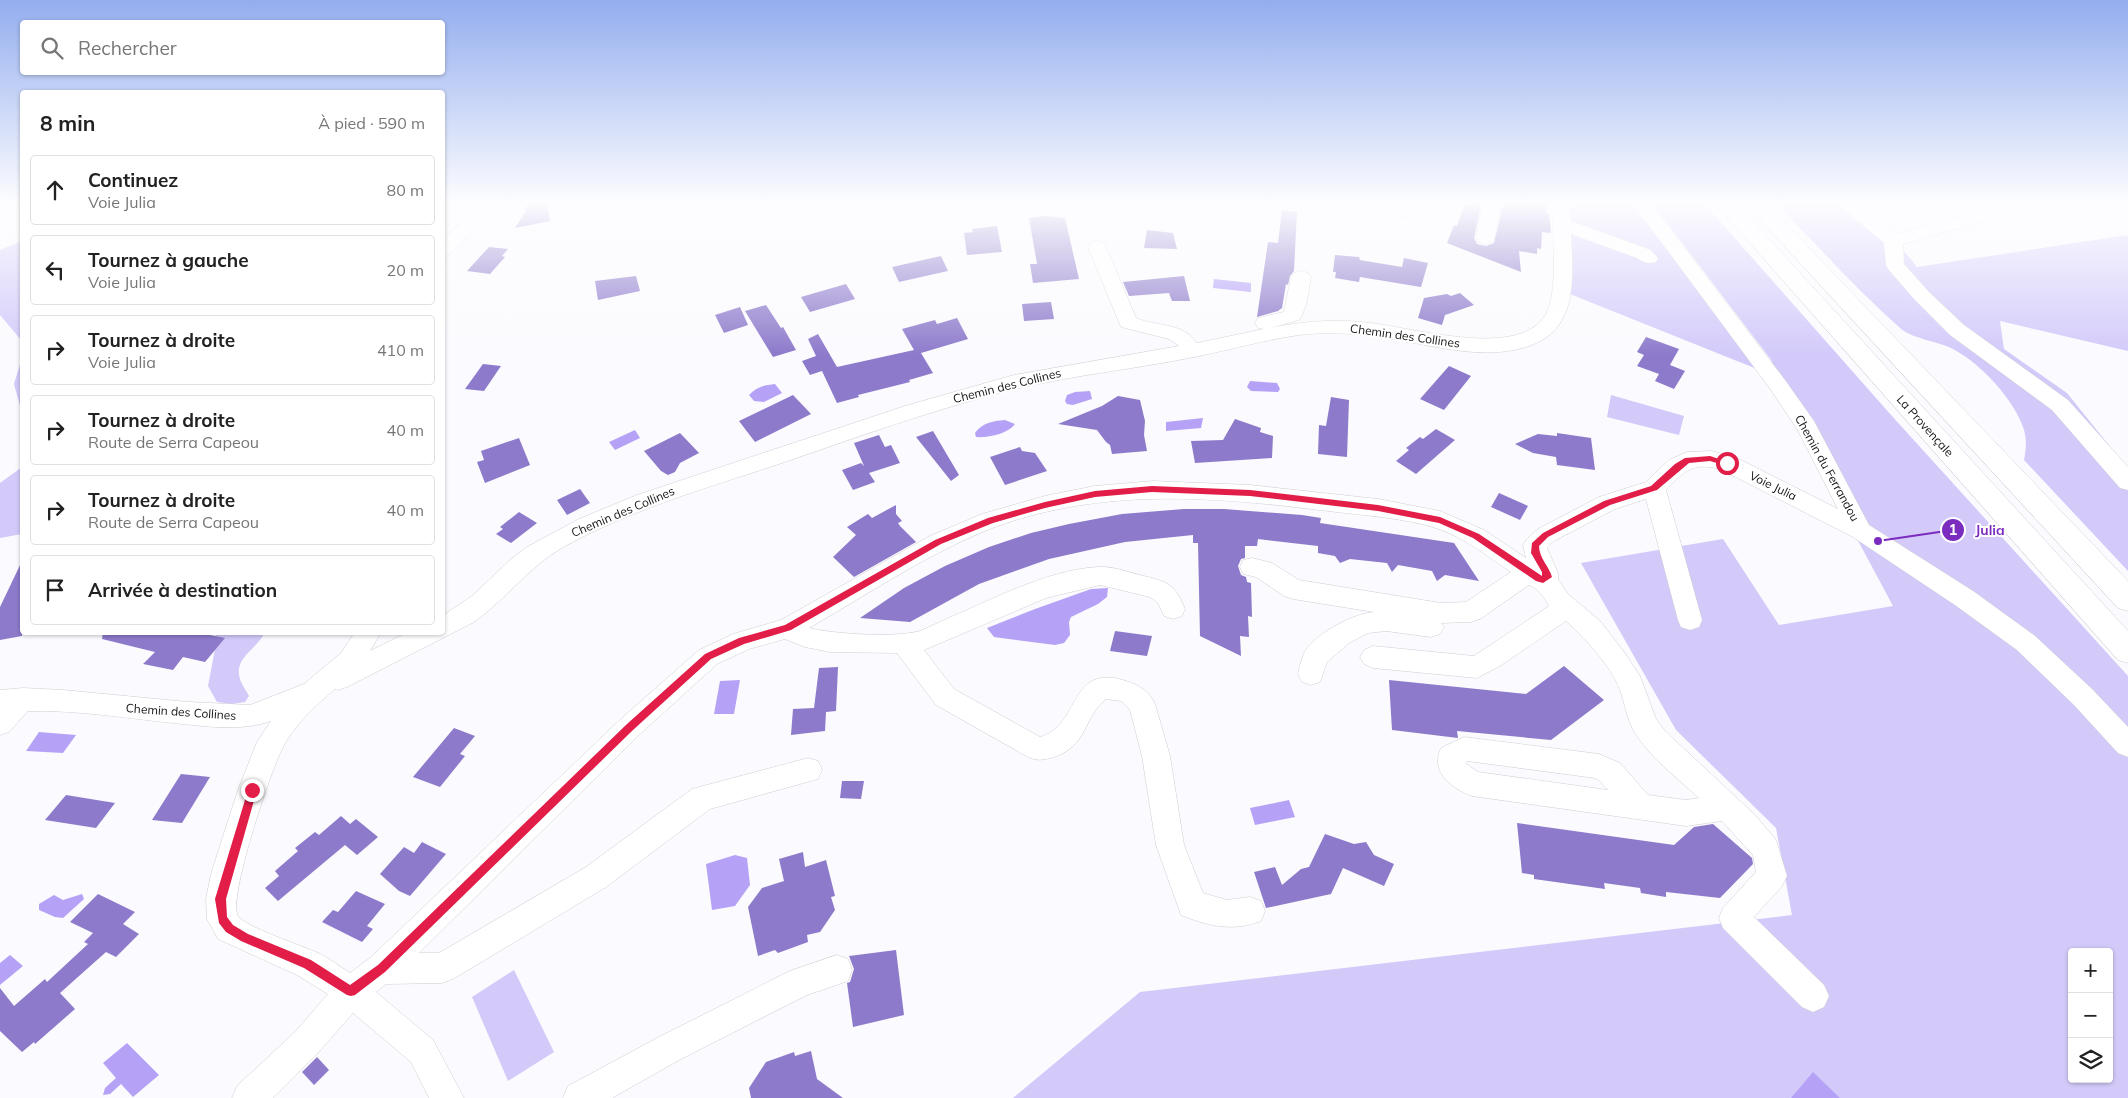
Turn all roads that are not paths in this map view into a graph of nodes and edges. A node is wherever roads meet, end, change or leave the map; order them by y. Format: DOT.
graph roads {
  1 [pos="1099,252"];
  2 [pos="1561,252"];
  3 [pos="1639,252"];
  4 [pos="1678,252"];
  5 [pos="1769,252"];
  6 [pos="1801,252"];
  7 [pos="1894,252"];
  8 [pos="1649,258"];
  9 [pos="1301,277"];
  10 [pos="1202,348"];
  11 [pos="2128,482"];
  12 [pos="1654,488"];
  13 [pos="1861,530"];
  14 [pos="1252,567"];
  15 [pos="1536,576"];
  16 [pos="2128,600"];
  17 [pos="1566,608"];
  18 [pos="1173,609"];
  19 [pos="1471,612"];
  20 [pos="1690,620"];
  21 [pos="445,626"];
  22 [pos="788,628"];
  23 [pos="367,635"];
  24 [pos="427,635"];
  25 [pos="904,643"];
  26 [pos="2128,651"];
  27 [pos="1374,657"];
  28 [pos="1311,674"];
  29 [pos="315,690"];
  30 [pos="12,700"];
  31 [pos="0,724"];
  32 [pos="2128,745"];
  33 [pos="808,770"];
  34 [pos="1727,806"];
  35 [pos="1641,808"];
  36 [pos="1250,911"];
  37 [pos="381,969"];
  38 [pos="837,970"];
  39 [pos="351,991"];
  40 [pos="1812,996"];
  41 [pos="249,1098"];
  42 [pos="447,1098"];
  43 [pos="580,1098"];
  1 -- 10 [label="street"];
  2 -- 10 [label="street, Chemin des Collines"];
  3 -- 8 [label="street"];
  4 -- 13 [label="street, Chemin du Ferrandou"];
  5 -- 26 [label="highway, La Provençale"];
  6 -- 16 [label="highway"];
  7 -- 11 [label="street"];
  9 -- 10 [label="street"];
  10 -- 21 [label="street, Chemin des Collines"];
  12 -- 13 [label="street, Voie Julia"];
  12 -- 15 [label="street, Voie Julia"];
  12 -- 20 [label="street"];
  13 -- 32 [label="street, Chemin du Ferrandou"];
  14 -- 19 [label="street"];
  15 -- 17 [label="street"];
  15 -- 19 [label="street"];
  15 -- 22 [label="street"];
  17 -- 27 [label="street"];
  17 -- 34 [label="street"];
  18 -- 25 [label="street"];
  19 -- 28 [label="street"];
  22 -- 25 [label="street"];
  22 -- 37 [label="street"];
  23 -- 29 [label="street"];
  24 -- 29 [label="street, Chemin des Collines"];
  25 -- 36 [label="street"];
  29 -- 30 [label="street, Chemin des Collines"];
  29 -- 39 [label="street"];
  30 -- 31 [label="street"];
  33 -- 37 [label="street"];
  34 -- 35 [label="street"];
  34 -- 40 [label="street"];
  35 -- 35 [label="street"];
  37 -- 39 [label="street"];
  38 -- 43 [label="street"];
  39 -- 41 [label="street"];
  39 -- 42 [label="street"];
}
